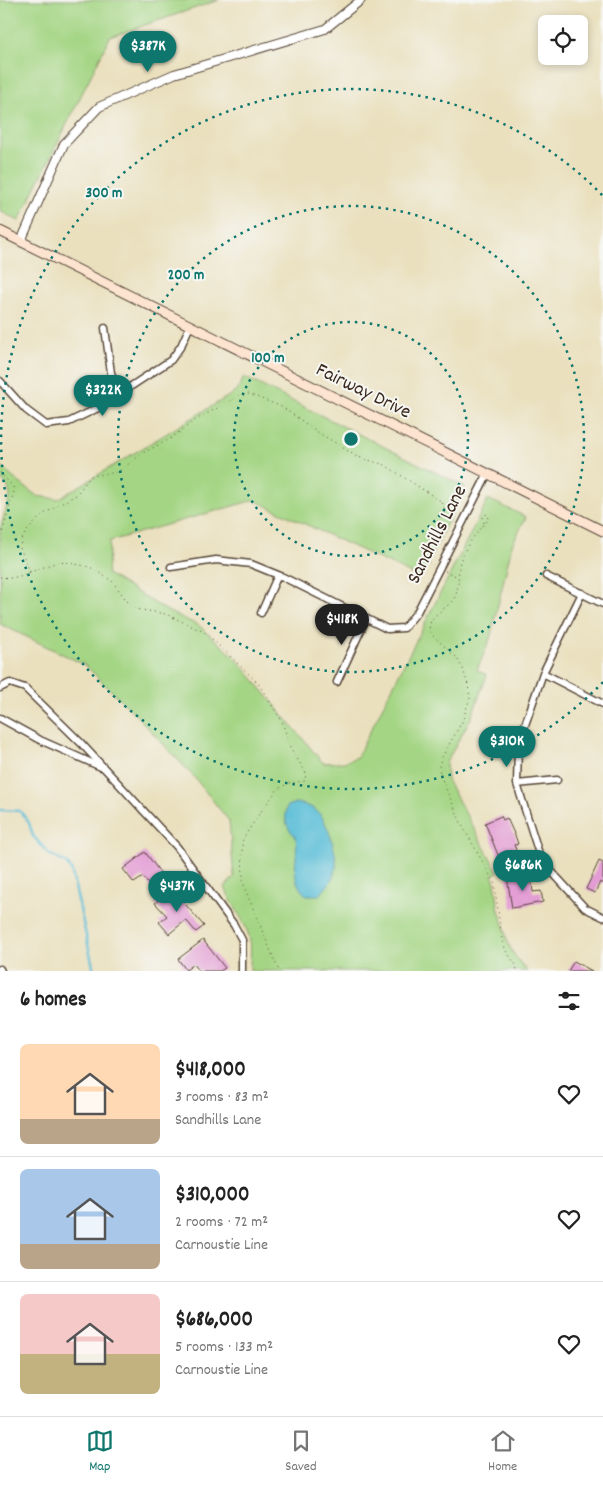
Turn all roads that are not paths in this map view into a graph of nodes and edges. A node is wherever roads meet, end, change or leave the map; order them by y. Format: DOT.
graph roads {
  1 [pos="361,0"];
  2 [pos="0,231"];
  3 [pos="21,241"];
  4 [pos="190,326"];
  5 [pos="105,328"];
  6 [pos="0,381"];
  7 [pos="120,394"];
  8 [pos="488,473"];
  9 [pos="603,531"];
  10 [pos="170,567"];
  11 [pos="278,575"];
  12 [pos="546,576"];
  13 [pos="582,593"];
  14 [pos="603,604"];
  15 [pos="261,613"];
  16 [pos="366,619"];
  17 [pos="543,672"];
  18 [pos="337,682"];
  19 [pos="0,688"];
  20 [pos="603,704"];
  21 [pos="0,718"];
  22 [pos="104,768"];
  23 [pos="557,780"];
  24 [pos="517,784"];
  25 [pos="603,917"];
  26 [pos="242,971"];
  1 -- 3 [label="street"];
  2 -- 3 [label="main road, Fairway Drive"];
  3 -- 4 [label="main road, Fairway Drive"];
  4 -- 7 [label="street"];
  4 -- 8 [label="main road, Fairway Drive"];
  5 -- 7 [label="street"];
  6 -- 7 [label="street"];
  8 -- 9 [label="main road, Fairway Drive"];
  8 -- 16 [label="street, Sandhills Lane"];
  10 -- 11 [label="street, Sandhills Lane"];
  11 -- 15 [label="street"];
  11 -- 16 [label="street, Sandhills Lane"];
  12 -- 13 [label="street"];
  13 -- 14 [label="street"];
  13 -- 17 [label="street"];
  16 -- 18 [label="street"];
  17 -- 20 [label="street"];
  17 -- 24 [label="street"];
  19 -- 22 [label="street"];
  21 -- 22 [label="street"];
  22 -- 26 [label="street"];
  23 -- 24 [label="street"];
  24 -- 25 [label="street"];
}
